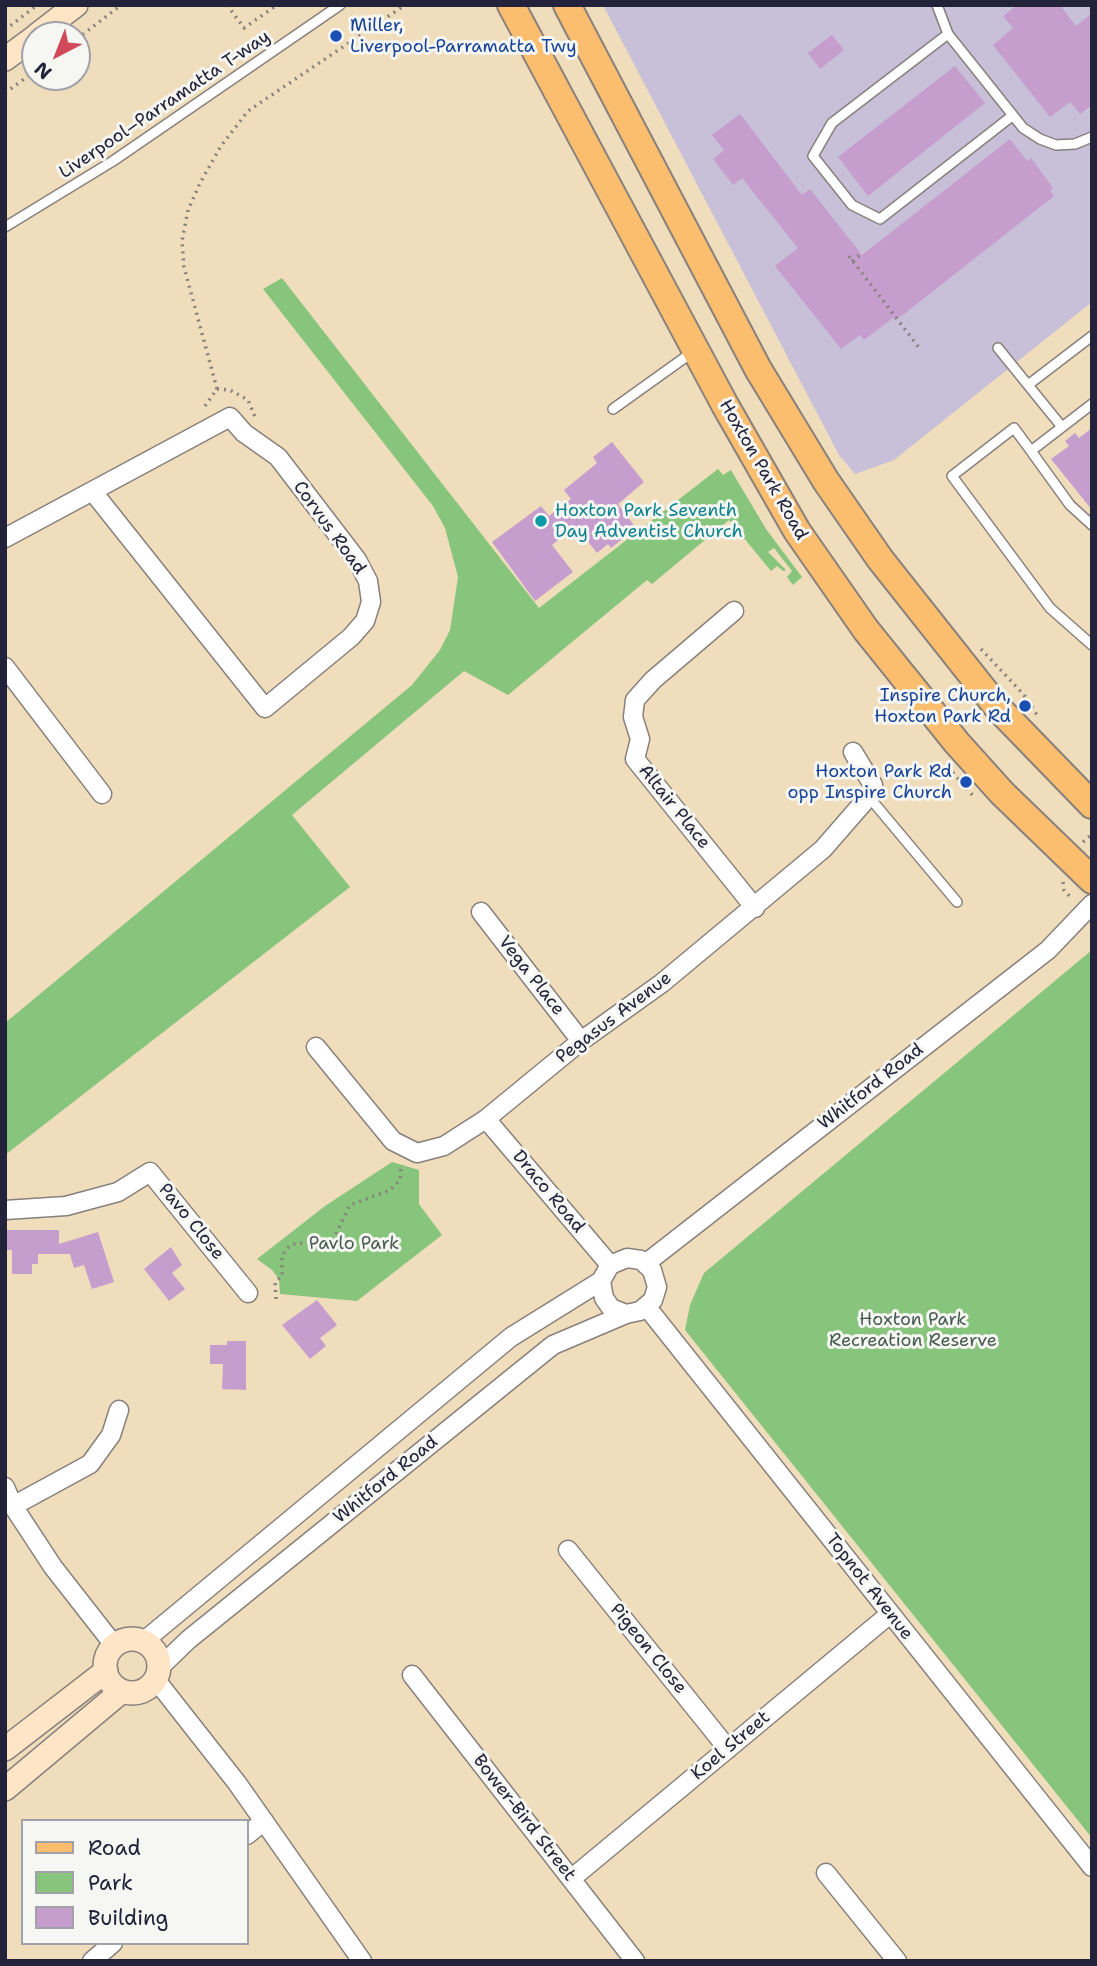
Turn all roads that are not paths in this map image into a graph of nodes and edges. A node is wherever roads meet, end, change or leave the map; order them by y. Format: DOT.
graph roads {
  1 [pos="76,5"];
  2 [pos="340,5"];
  3 [pos="511,5"];
  4 [pos="567,5"];
  5 [pos="941,7"];
  6 [pos="55,21"];
  7 [pos="948,34"];
  8 [pos="21,47"];
  9 [pos="5,59"];
  10 [pos="1012,117"];
  11 [pos="1092,137"];
  12 [pos="5,227"];
  13 [pos="1092,336"];
  14 [pos="998,348"];
  15 [pos="696,350"];
  16 [pos="1028,386"];
  17 [pos="1092,404"];
  18 [pos="613,409"];
  19 [pos="1062,427"];
  20 [pos="1031,451"];
  21 [pos="93,492"];
  22 [pos="1092,525"];
  23 [pos="5,538"];
  24 [pos="734,611"];
  25 [pos="1092,645"];
  26 [pos="5,667"];
  27 [pos="853,752"];
  28 [pos="102,794"];
  29 [pos="869,797"];
  30 [pos="1092,805"];
  31 [pos="1092,880"];
  32 [pos="957,902"];
  33 [pos="1092,904"];
  34 [pos="755,908"];
  35 [pos="481,912"];
  36 [pos="581,1041"];
  37 [pos="316,1047"];
  38 [pos="486,1119"];
  39 [pos="5,1210"];
  40 [pos="645,1264"];
  41 [pos="610,1265"];
  42 [pos="601,1281"];
  43 [pos="248,1293"];
  44 [pos="646,1306"];
  45 [pos="626,1314"];
  46 [pos="119,1410"];
  47 [pos="5,1487"];
  48 [pos="13,1506"];
  49 [pos="568,1550"];
  50 [pos="890,1614"];
  51 [pos="144,1641"];
  52 [pos="114,1645"];
  53 [pos="106,1671"];
  54 [pos="158,1674"];
  55 [pos="412,1675"];
  56 [pos="122,1691"];
  57 [pos="5,1749"];
  58 [pos="728,1749"];
  59 [pos="5,1789"];
  60 [pos="264,1821"];
  61 [pos="248,1834"];
  62 [pos="1092,1867"];
  63 [pos="826,1873"];
  64 [pos="571,1879"];
  65 [pos="111,1945"];
  66 [pos="92,1961"];
  67 [pos="362,1961"];
  68 [pos="635,1961"];
  69 [pos="897,1961"];
  1 -- 6 [label="street"];
  2 -- 12 [label="lane, Liverpool–Parramatta T-way"];
  3 -- 15 [label="main road, Hoxton Park Road"];
  4 -- 30 [label="main road"];
  5 -- 7 [label="lane"];
  7 -- 10 [label="lane"];
  7 -- 10 [label="lane"];
  8 -- 9 [label="street"];
  10 -- 11 [label="lane"];
  13 -- 16 [label="lane"];
  14 -- 16 [label="lane"];
  15 -- 18 [label="lane"];
  15 -- 31 [label="main road, Hoxton Park Road"];
  16 -- 19 [label="lane"];
  17 -- 19 [label="lane"];
  19 -- 20 [label="lane"];
  20 -- 22 [label="lane"];
  20 -- 25 [label="lane"];
  21 -- 21 [label="street, Corvus Road"];
  21 -- 23 [label="street, Corvus Road"];
  24 -- 34 [label="street, Altair Place"];
  26 -- 28 [label="street"];
  27 -- 29 [label="street"];
  29 -- 32 [label="lane"];
  29 -- 34 [label="street, Pegasus Avenue"];
  33 -- 40 [label="street, Whitford Road"];
  34 -- 36 [label="street, Pegasus Avenue"];
  35 -- 36 [label="street, Vega Place"];
  36 -- 38 [label="street, Pegasus Avenue"];
  37 -- 38 [label="street, Pegasus Avenue"];
  38 -- 41 [label="street, Draco Road"];
  39 -- 43 [label="street, Pavo Close"];
  40 -- 41 [label="street"];
  40 -- 44 [label="street"];
  41 -- 42 [label="street"];
  42 -- 45 [label="street"];
  42 -- 51 [label="street, Whitford Road"];
  44 -- 45 [label="street"];
  44 -- 50 [label="street, Topnot Avenue"];
  45 -- 54 [label="street, Whitford Road"];
  46 -- 48 [label="street"];
  47 -- 48 [label="street"];
  48 -- 52 [label="street"];
  49 -- 58 [label="street, Pigeon Close"];
  50 -- 58 [label="street, Koel Street"];
  50 -- 62 [label="street, Topnot Avenue"];
  51 -- 52 [label="street"];
  51 -- 54 [label="street"];
  52 -- 53 [label="street"];
  53 -- 56 [label="street"];
  53 -- 57 [label="street"];
  54 -- 56 [label="street"];
  54 -- 60 [label="street"];
  55 -- 64 [label="street, Bower-Bird Street"];
  56 -- 59 [label="street"];
  58 -- 64 [label="street, Koel Street"];
  60 -- 61 [label="street"];
  60 -- 67 [label="street"];
  63 -- 69 [label="street"];
  64 -- 68 [label="street, Bower-Bird Street"];
  65 -- 66 [label="street"];
}
